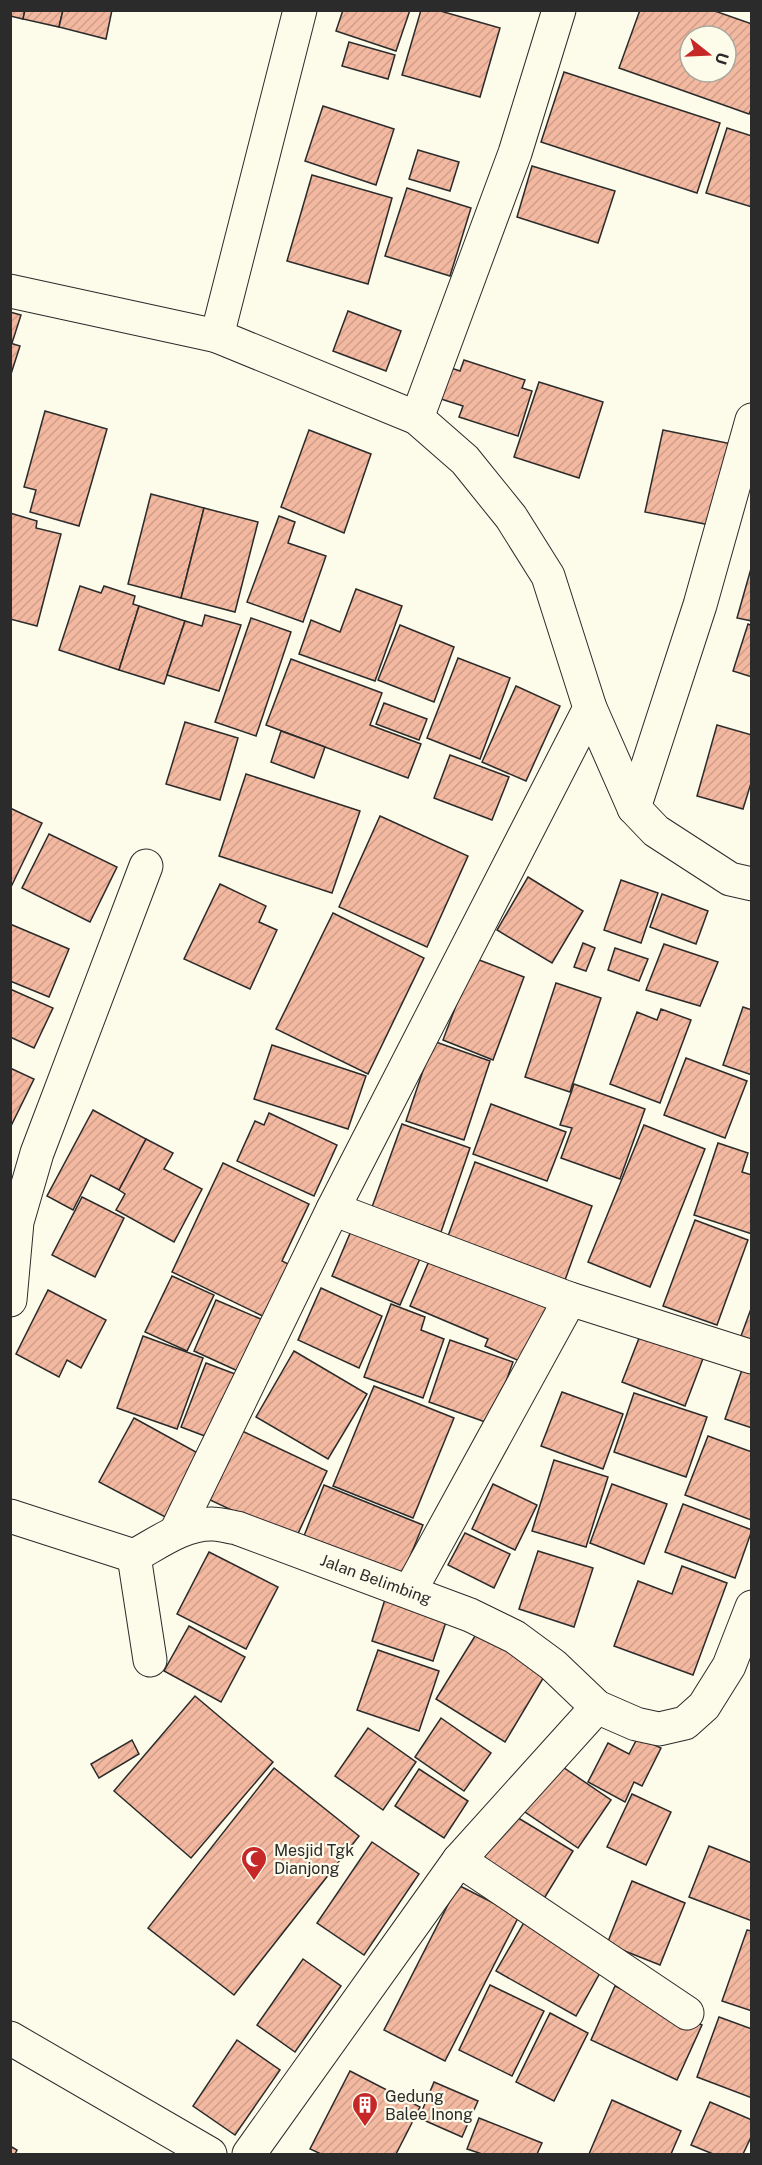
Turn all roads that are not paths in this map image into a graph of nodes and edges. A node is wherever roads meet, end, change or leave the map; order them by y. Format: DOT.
graph roads {
  1 [pos="300,10"];
  2 [pos="559,10"];
  3 [pos="10,291"];
  4 [pos="217,336"];
  5 [pos="417,418"];
  6 [pos="752,420"];
  7 [pos="590,708"];
  8 [pos="634,808"];
  9 [pos="146,866"];
  10 [pos="752,884"];
  11 [pos="333,1209"];
  12 [pos="570,1299"];
  13 [pos="10,1300"];
  14 [pos="752,1357"];
  15 [pos="10,1516"];
  16 [pos="176,1532"];
  17 [pos="134,1557"];
  18 [pos="410,1591"];
  19 [pos="752,1607"];
  20 [pos="150,1660"];
  21 [pos="597,1707"];
  22 [pos="459,1860"];
  23 [pos="687,2013"];
  24 [pos="10,2038"];
  25 [pos="210,2154"];
  26 [pos="249,2154"];
  1 -- 4 [label="street"];
  2 -- 5 [label="street"];
  3 -- 4 [label="street"];
  4 -- 5 [label="street"];
  5 -- 7 [label="street"];
  6 -- 8 [label="street"];
  7 -- 8 [label="street"];
  7 -- 11 [label="street"];
  8 -- 10 [label="street"];
  9 -- 13 [label="street"];
  11 -- 12 [label="street"];
  11 -- 16 [label="street"];
  12 -- 14 [label="street"];
  12 -- 18 [label="street"];
  15 -- 17 [label="street"];
  16 -- 17 [label="street, Jalan Belimbing"];
  16 -- 18 [label="street, Jalan Belimbing"];
  17 -- 20 [label="street"];
  18 -- 21 [label="street, Jalan Belimbing"];
  19 -- 21 [label="street"];
  21 -- 22 [label="street"];
  22 -- 23 [label="street"];
  22 -- 26 [label="street"];
  24 -- 25 [label="street"];
}
